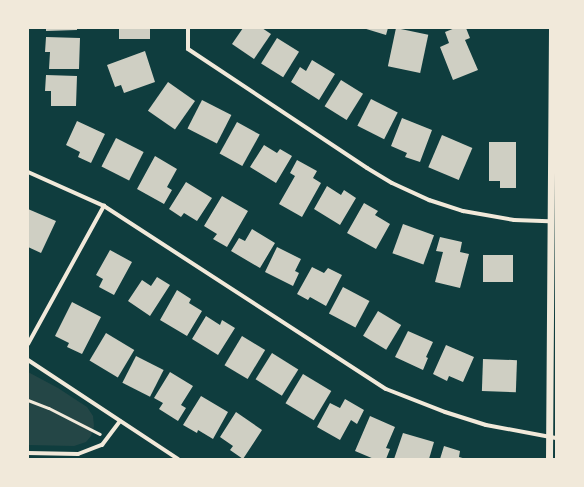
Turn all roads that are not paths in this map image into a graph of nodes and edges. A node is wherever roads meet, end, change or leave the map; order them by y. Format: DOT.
graph roads {
  1 [pos="188,28"];
  2 [pos="552,28"];
  3 [pos="28,172"];
  4 [pos="104,206"];
  5 [pos="549,221"];
  6 [pos="28,344"];
  7 [pos="28,360"];
  8 [pos="120,421"];
  9 [pos="552,438"];
  10 [pos="28,453"];
  11 [pos="178,459"];
  12 [pos="549,459"];
  1 -- 5 [label="street"];
  2 -- 5 [label="street"];
  3 -- 4 [label="street"];
  4 -- 6 [label="street"];
  4 -- 9 [label="street"];
  5 -- 9 [label="street"];
  7 -- 8 [label="street"];
  8 -- 10 [label="street"];
  8 -- 11 [label="street"];
  9 -- 12 [label="street"];
}
